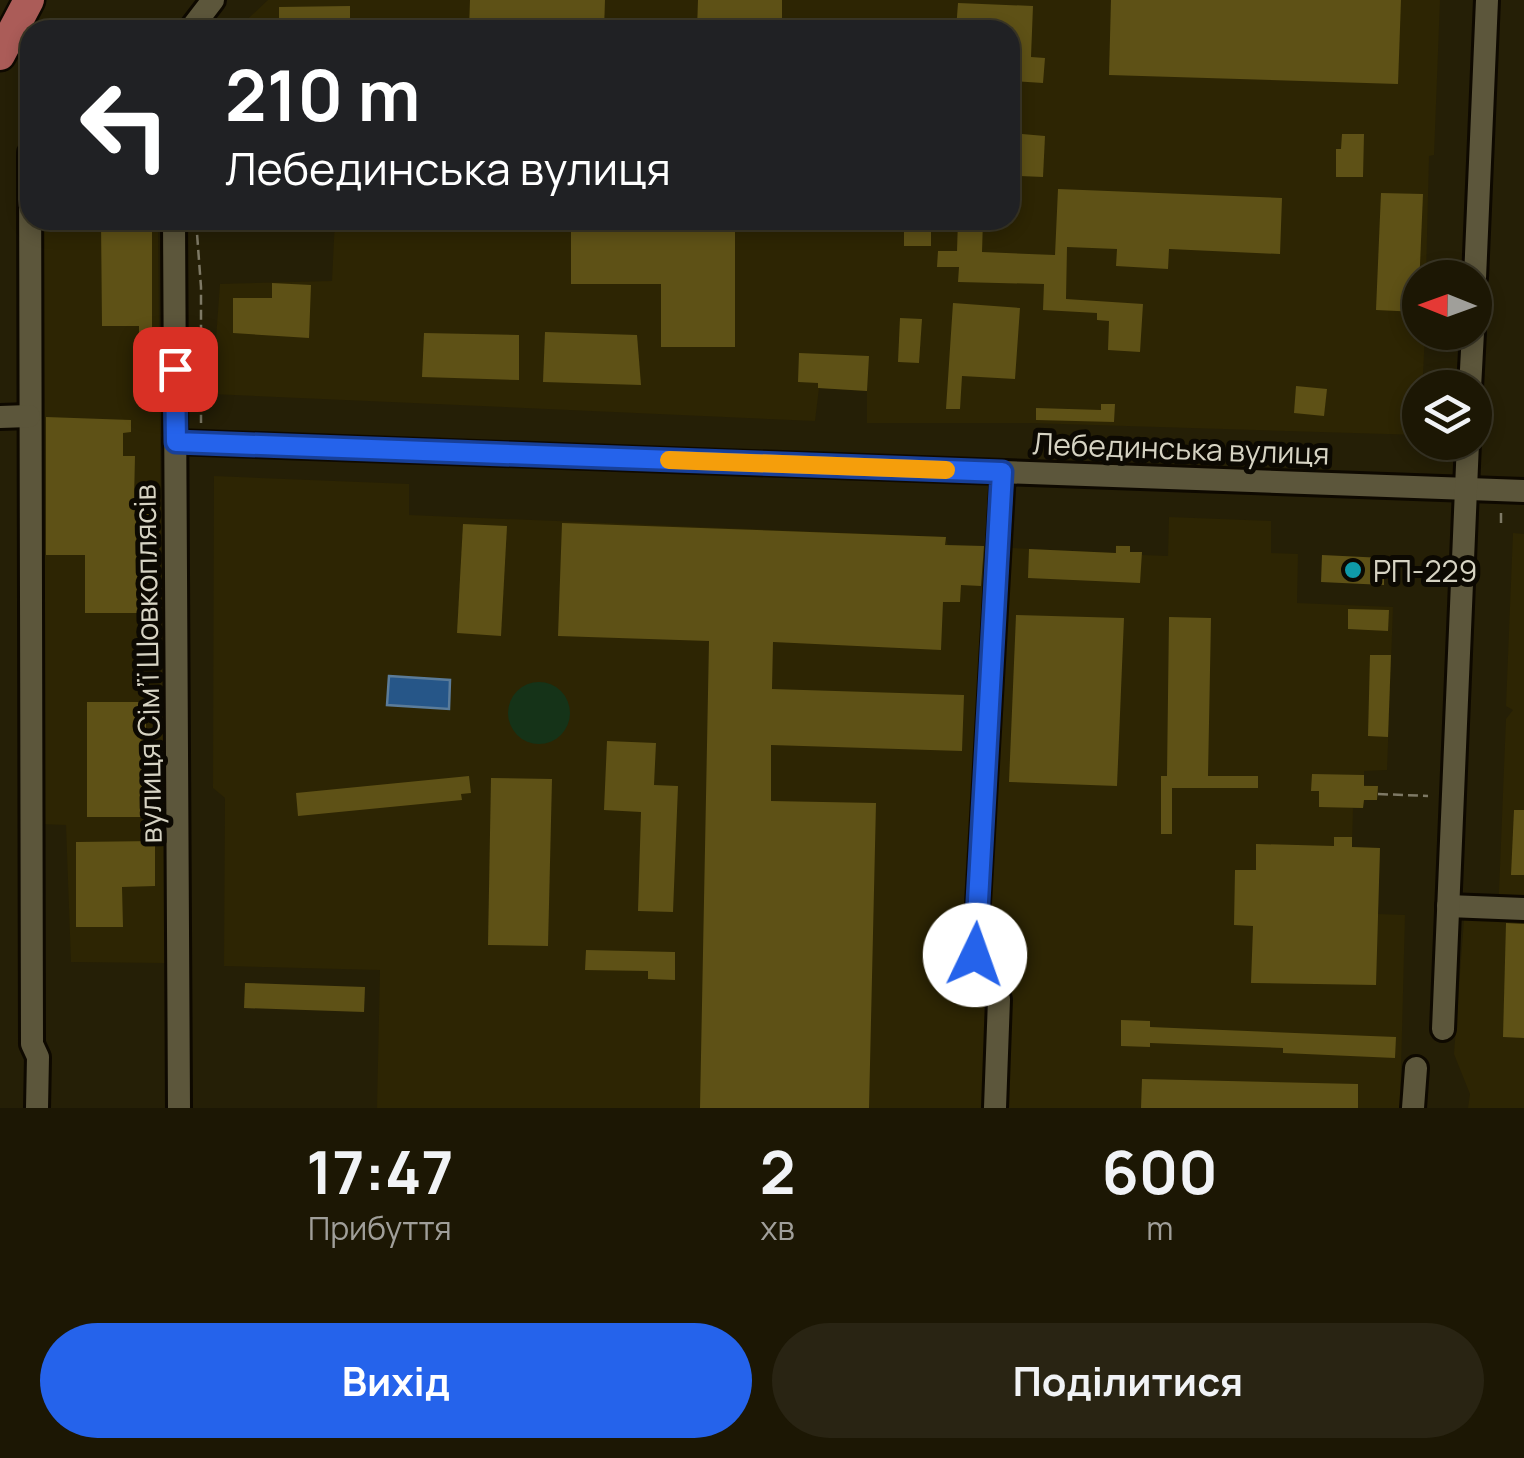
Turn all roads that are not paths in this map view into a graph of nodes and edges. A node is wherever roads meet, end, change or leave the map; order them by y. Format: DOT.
graph roads {
  1 [pos="29,0"];
  2 [pos="213,0"];
  3 [pos="1487,0"];
  4 [pos="198,20"];
  5 [pos="0,55"];
  6 [pos="30,230"];
  7 [pos="182,230"];
  8 [pos="1476,260"];
  9 [pos="29,416"];
  10 [pos="0,418"];
  11 [pos="176,442"];
  12 [pos="1467,460"];
  13 [pos="1002,472"];
  14 [pos="1466,488"];
  15 [pos="1524,490"];
  16 [pos="1448,906"];
  17 [pos="1524,908"];
  18 [pos="1443,1030"];
  19 [pos="1416,1068"];
  20 [pos="37,1108"];
  21 [pos="179,1108"];
  22 [pos="995,1108"];
  23 [pos="1413,1108"];
  1 -- 5 [label="main road"];
  2 -- 4 [label="street"];
  3 -- 8 [label="street"];
  6 -- 9 [label="street"];
  7 -- 11 [label="street, вулиця Сімʼї Шовкоплясів"];
  9 -- 10 [label="street"];
  9 -- 20 [label="street"];
  11 -- 13 [label="street, Лебединська вулиця"];
  11 -- 21 [label="street, вулиця Сімʼї Шовкоплясів"];
  12 -- 14 [label="street"];
  13 -- 14 [label="street, Лебединська вулиця"];
  13 -- 22 [label="street"];
  14 -- 15 [label="street, Лебединська вулиця"];
  14 -- 16 [label="street"];
  16 -- 17 [label="street"];
  16 -- 18 [label="street"];
  19 -- 23 [label="street"];
}
